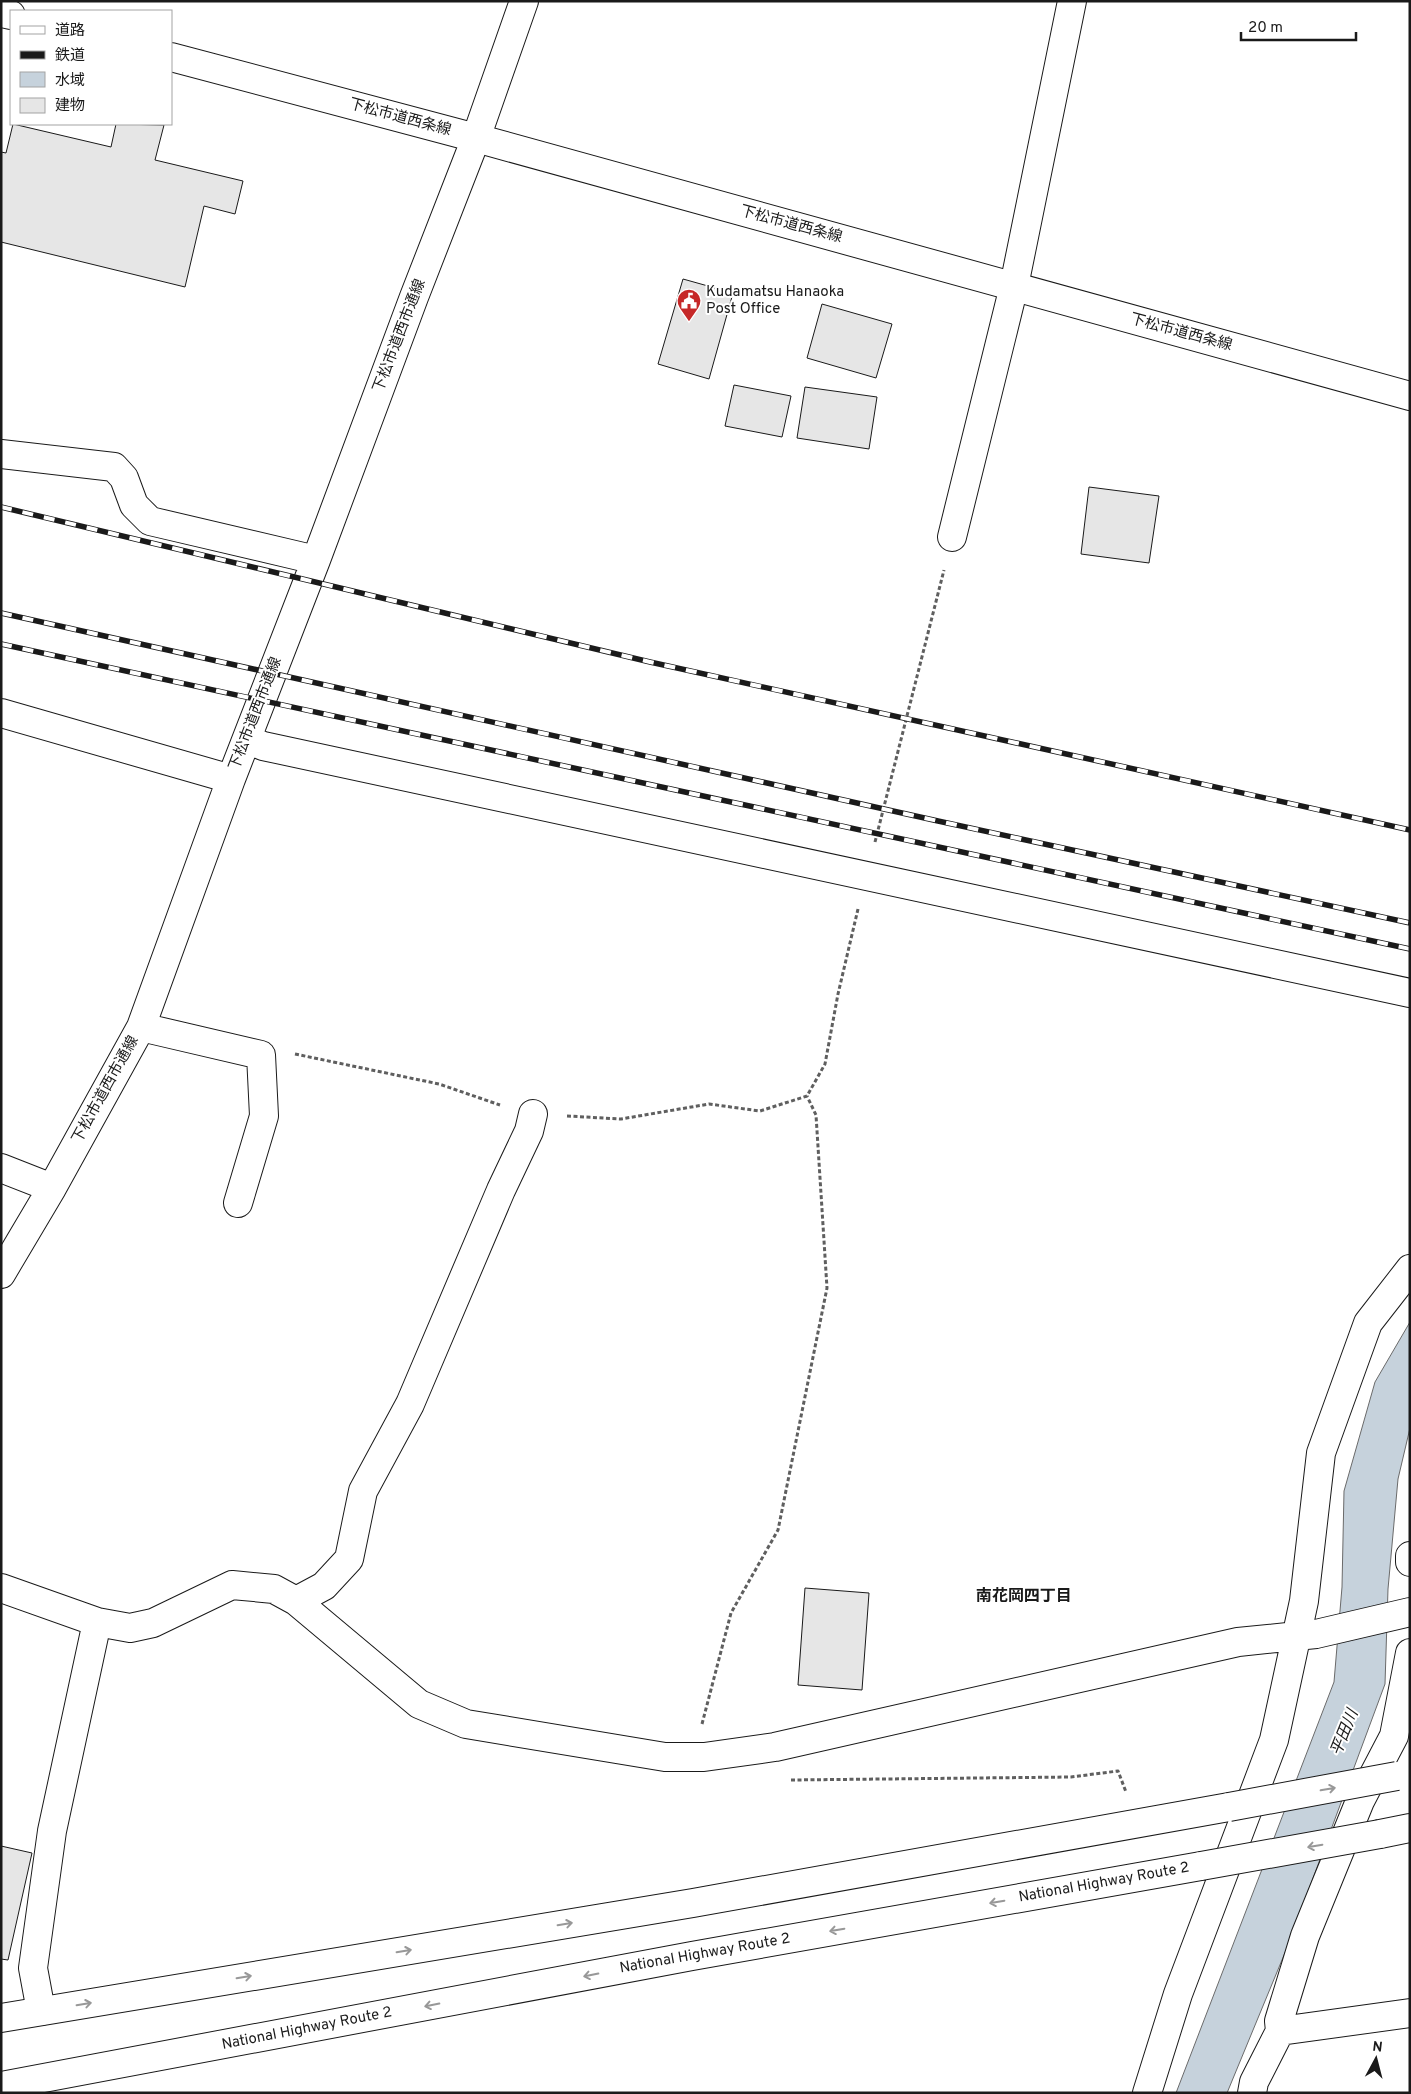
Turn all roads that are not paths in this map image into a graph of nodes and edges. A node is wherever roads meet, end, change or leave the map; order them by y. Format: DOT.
graph roads {
  1 [pos="524,1"];
  2 [pos="1072,1"];
  3 [pos="172,57"];
  4 [pos="476,138"];
  5 [pos="1014,286"];
  6 [pos="1410,396"];
  7 [pos="1,454"];
  8 [pos="952,538"];
  9 [pos="316,560"];
  10 [pos="1,713"];
  11 [pos="247,739"];
  12 [pos="231,779"];
  13 [pos="1410,993"];
  14 [pos="141,1027"];
  15 [pos="533,1114"];
  16 [pos="1,1168"];
  17 [pos="52,1188"];
  18 [pos="238,1203"];
  19 [pos="1410,1270"];
  20 [pos="1,1274"];
  21 [pos="1410,1556"];
  22 [pos="1410,1562"];
  23 [pos="1,1588"];
  24 [pos="296,1601"];
  25 [pos="1406,1613"];
  26 [pos="97,1622"];
  27 [pos="1306,1636"];
  28 [pos="1410,1653"];
  29 [pos="1403,1775"];
  30 [pos="1410,1828"];
  31 [pos="41,2011"];
  32 [pos="1410,2013"];
  33 [pos="1,2018"];
  34 [pos="1280,2031"];
  35 [pos="1,2086"];
  36 [pos="1147,2093"];
  37 [pos="1252,2093"];
  1 -- 4 [label="main road, 下松市道西市通線"];
  2 -- 5 [label="main road"];
  3 -- 4 [label="main road, 下松市道西条線"];
  4 -- 5 [label="main road, 下松市道西条線"];
  4 -- 9 [label="main road, 下松市道西市通線"];
  5 -- 6 [label="main road, 下松市道西条線"];
  5 -- 8 [label="main road"];
  7 -- 9 [label="main road"];
  9 -- 11 [label="main road, 下松市道西市通線"];
  10 -- 12 [label="main road"];
  11 -- 12 [label="main road, 下松市道西市通線"];
  11 -- 13 [label="main road"];
  12 -- 14 [label="main road, 下松市道西市通線"];
  14 -- 17 [label="main road, 下松市道西市通線"];
  14 -- 18 [label="main road"];
  15 -- 24 [label="main road"];
  16 -- 17 [label="main road"];
  17 -- 20 [label="main road, 下松市道西市通線"];
  19 -- 27 [label="main road"];
  21 -- 22 [label="main road"];
  23 -- 26 [label="main road"];
  24 -- 26 [label="main road"];
  24 -- 27 [label="main road"];
  25 -- 27 [label="main road"];
  26 -- 31 [label="main road"];
  27 -- 36 [label="main road"];
  28 -- 34 [label="main road"];
  31 -- 29 [label="main road, one-way, bridge"];
  30 -- 35 [label="main road, National Highway Route 2, one-way, bridge"];
  31 -- 33 [label="main road"];
  32 -- 34 [label="main road"];
  34 -- 37 [label="main road"];
}
